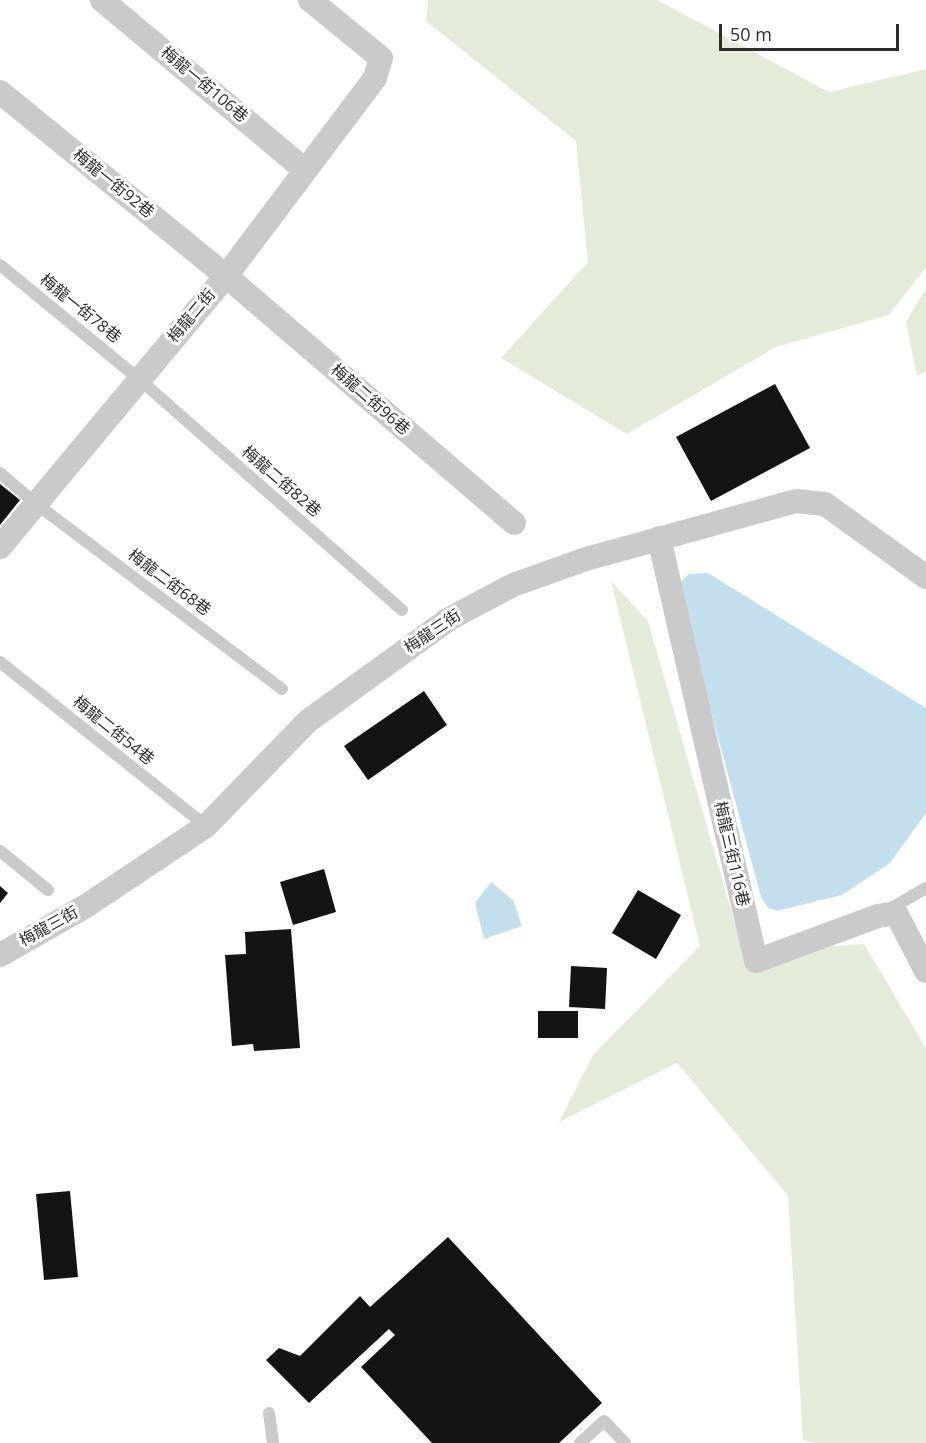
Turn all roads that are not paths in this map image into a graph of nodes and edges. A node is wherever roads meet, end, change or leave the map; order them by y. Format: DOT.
graph roads {
  1 [pos="102,0"];
  2 [pos="310,0"];
  3 [pos="0,92"];
  4 [pos="305,171"];
  5 [pos="0,265"];
  6 [pos="226,276"];
  7 [pos="139,379"];
  8 [pos="0,472"];
  9 [pos="35,503"];
  10 [pos="514,523"];
  11 [pos="659,538"];
  12 [pos="0,547"];
  13 [pos="926,577"];
  14 [pos="402,610"];
  15 [pos="0,662"];
  16 [pos="282,689"];
  17 [pos="206,826"];
  18 [pos="0,851"];
  19 [pos="926,888"];
  20 [pos="48,890"];
  21 [pos="878,916"];
  22 [pos="0,955"];
  23 [pos="926,971"];
  24 [pos="268,1413"];
  25 [pos="273,1443"];
  26 [pos="580,1443"];
  27 [pos="625,1443"];
  1 -- 4 [label="street, 梅龍一街106巷"];
  2 -- 4 [label="street, 梅龍二街"];
  3 -- 6 [label="street, 梅龍一街92巷"];
  4 -- 6 [label="street, 梅龍二街"];
  5 -- 7 [label="lane, 梅龍一街78巷"];
  6 -- 7 [label="street, 梅龍二街"];
  6 -- 10 [label="street, 梅龍二街96巷"];
  7 -- 9 [label="street, 梅龍二街"];
  7 -- 14 [label="lane, 梅龍二街82巷"];
  8 -- 9 [label="lane, 梅龍二街68巷"];
  9 -- 12 [label="street, 梅龍二街"];
  9 -- 16 [label="lane, 梅龍二街68巷"];
  11 -- 13 [label="street, 梅龍三街"];
  11 -- 17 [label="street, 梅龍三街"];
  11 -- 21 [label="street, 梅龍三街116巷"];
  15 -- 17 [label="lane, 梅龍二街54巷"];
  17 -- 22 [label="street, 梅龍三街"];
  18 -- 20 [label="lane"];
  19 -- 21 [label="lane"];
  21 -- 23 [label="street"];
  24 -- 25 [label="lane"];
  26 -- 27 [label="lane"];
}
